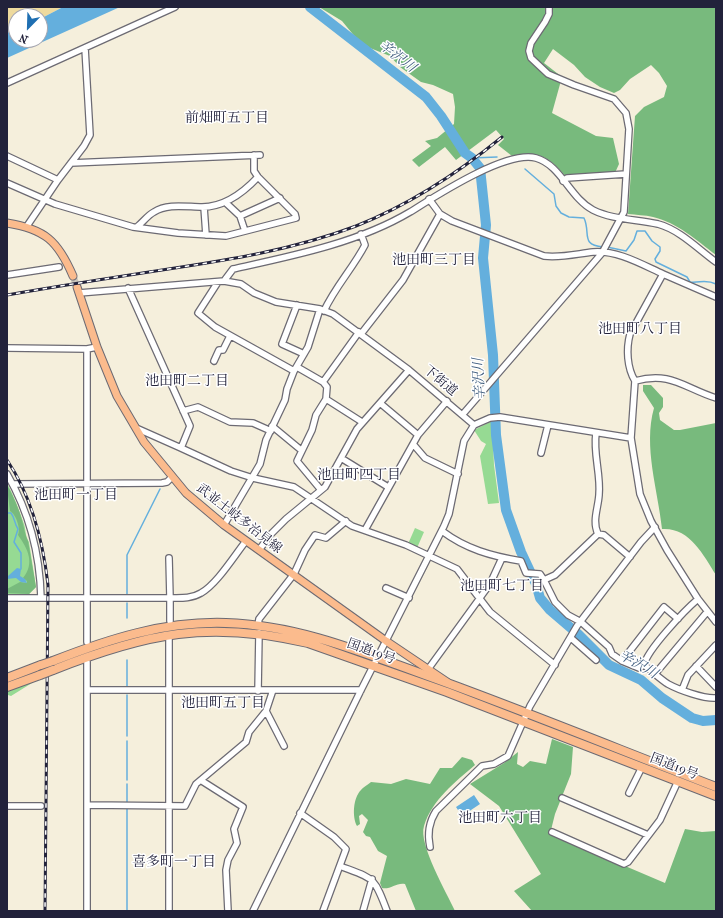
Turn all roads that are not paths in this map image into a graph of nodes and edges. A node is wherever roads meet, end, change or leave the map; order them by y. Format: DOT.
graph roads {
  1 [pos="174,7"];
  2 [pos="549,7"];
  3 [pos="85,48"];
  4 [pos="7,83"];
  5 [pos="7,156"];
  6 [pos="71,162"];
  7 [pos="626,174"];
  8 [pos="258,177"];
  9 [pos="58,180"];
  10 [pos="563,181"];
  11 [pos="7,183"];
  12 [pos="280,198"];
  13 [pos="429,199"];
  14 [pos="44,200"];
  15 [pos="226,202"];
  16 [pos="204,207"];
  17 [pos="440,214"];
  18 [pos="240,216"];
  19 [pos="622,217"];
  20 [pos="7,223"];
  21 [pos="28,226"];
  22 [pos="138,226"];
  23 [pos="245,231"];
  24 [pos="361,234"];
  25 [pos="206,235"];
  26 [pos="604,249"];
  27 [pos="716,262"];
  28 [pos="59,267"];
  29 [pos="663,274"];
  30 [pos="7,275"];
  31 [pos="73,276"];
  32 [pos="224,281"];
  33 [pos="218,282"];
  34 [pos="128,288"];
  35 [pos="78,290"];
  36 [pos="716,297"];
  37 [pos="297,305"];
  38 [pos="322,310"];
  39 [pos="360,333"];
  40 [pos="230,336"];
  41 [pos="97,347"];
  42 [pos="7,348"];
  43 [pos="87,349"];
  44 [pos="304,354"];
  45 [pos="214,361"];
  46 [pos="296,369"];
  47 [pos="409,370"];
  48 [pos="635,381"];
  49 [pos="323,382"];
  50 [pos="716,398"];
  51 [pos="326,399"];
  52 [pos="447,401"];
  53 [pos="380,403"];
  54 [pos="183,411"];
  55 [pos="463,414"];
  56 [pos="362,422"];
  57 [pos="474,425"];
  58 [pos="548,425"];
  59 [pos="136,428"];
  60 [pos="271,429"];
  61 [pos="596,433"];
  62 [pos="418,435"];
  63 [pos="631,438"];
  64 [pos="413,444"];
  65 [pos="181,448"];
  66 [pos="301,450"];
  67 [pos="541,453"];
  68 [pos="341,458"];
  69 [pos="7,474"];
  70 [pos="458,474"];
  71 [pos="172,477"];
  72 [pos="253,478"];
  73 [pos="87,483"];
  74 [pos="13,484"];
  75 [pos="388,487"];
  76 [pos="321,490"];
  77 [pos="311,498"];
  78 [pos="346,521"];
  79 [pos="224,525"];
  80 [pos="655,527"];
  81 [pos="365,530"];
  82 [pos="442,531"];
  83 [pos="598,534"];
  84 [pos="246,541"];
  85 [pos="259,550"];
  86 [pos="428,555"];
  87 [pos="630,557"];
  88 [pos="169,558"];
  89 [pos="502,558"];
  90 [pos="294,574"];
  91 [pos="544,580"];
  92 [pos="386,588"];
  93 [pos="7,598"];
  94 [pos="41,598"];
  95 [pos="170,598"];
  96 [pos="409,598"];
  97 [pos="478,598"];
  98 [pos="87,599"];
  99 [pos="698,599"];
  100 [pos="707,612"];
  101 [pos="678,619"];
  102 [pos="170,621"];
  103 [pos="716,622"];
  104 [pos="579,624"];
  105 [pos="259,629"];
  106 [pos="571,637"];
  107 [pos="169,638"];
  108 [pos="716,640"];
  109 [pos="386,641"];
  110 [pos="87,642"];
  111 [pos="716,644"];
  112 [pos="377,657"];
  113 [pos="596,660"];
  114 [pos="622,661"];
  115 [pos="86,662"];
  116 [pos="555,665"];
  117 [pos="644,665"];
  118 [pos="373,666"];
  119 [pos="696,666"];
  120 [pos="429,668"];
  121 [pos="655,674"];
  122 [pos="7,678"];
  123 [pos="451,684"];
  124 [pos="7,687"];
  125 [pos="716,687"];
  126 [pos="87,690"];
  127 [pos="273,690"];
  128 [pos="360,690"];
  129 [pos="682,690"];
  130 [pos="169,691"];
  131 [pos="258,691"];
  132 [pos="716,698"];
  133 [pos="266,711"];
  134 [pos="525,717"];
  135 [pos="284,746"];
  136 [pos="642,767"];
  137 [pos="202,781"];
  138 [pos="678,781"];
  139 [pos="716,787"];
  140 [pos="629,793"];
  141 [pos="716,796"];
  142 [pos="562,798"];
  143 [pos="7,806"];
  144 [pos="41,806"];
  145 [pos="87,806"];
  146 [pos="169,806"];
  147 [pos="300,813"];
  148 [pos="552,832"];
  149 [pos="648,836"];
  150 [pos="430,847"];
  151 [pos="340,866"];
  152 [pos="372,880"];
  153 [pos="87,911"];
  154 [pos="169,911"];
  155 [pos="228,911"];
  156 [pos="253,911"];
  157 [pos="323,911"];
  158 [pos="363,911"];
  159 [pos="387,911"];
  1 -- 3 [label="street"];
  2 -- 7 [label="street"];
  3 -- 4 [label="street"];
  3 -- 6 [label="street"];
  5 -- 9 [label="street"];
  6 -- 8 [label="street"];
  6 -- 9 [label="street"];
  7 -- 10 [label="street"];
  7 -- 19 [label="street"];
  8 -- 12 [label="street"];
  8 -- 15 [label="street"];
  9 -- 14 [label="street"];
  10 -- 13 [label="street"];
  10 -- 19 [label="street"];
  11 -- 14 [label="street"];
  12 -- 18 [label="street"];
  12 -- 23 [label="street"];
  13 -- 17 [label="street"];
  13 -- 24 [label="street"];
  14 -- 21 [label="street"];
  14 -- 22 [label="street"];
  15 -- 16 [label="street"];
  15 -- 18 [label="street"];
  16 -- 22 [label="street"];
  16 -- 25 [label="street"];
  17 -- 26 [label="street"];
  17 -- 39 [label="street"];
  18 -- 23 [label="street"];
  19 -- 26 [label="street"];
  19 -- 27 [label="street"];
  20 -- 21 [label="main road"];
  21 -- 31 [label="main road"];
  22 -- 25 [label="street"];
  23 -- 25 [label="street"];
  24 -- 32 [label="street"];
  24 -- 38 [label="street"];
  26 -- 29 [label="street"];
  26 -- 55 [label="street"];
  28 -- 30 [label="street"];
  29 -- 36 [label="street"];
  29 -- 48 [label="street"];
  32 -- 33 [label="street"];
  32 -- 37 [label="street, 下街道"];
  33 -- 34 [label="street"];
  33 -- 40 [label="street"];
  34 -- 35 [label="street"];
  34 -- 54 [label="street"];
  35 -- 41 [label="main road, 武並土岐多治見線"];
  37 -- 38 [label="street, 下街道"];
  37 -- 44 [label="street"];
  38 -- 39 [label="street, 下街道"];
  38 -- 44 [label="street"];
  39 -- 47 [label="street, 下街道"];
  39 -- 49 [label="street"];
  40 -- 45 [label="street"];
  40 -- 46 [label="street"];
  41 -- 43 [label="street"];
  41 -- 59 [label="main road, 武並土岐多治見線"];
  42 -- 43 [label="street"];
  43 -- 73 [label="street"];
  44 -- 46 [label="street"];
  46 -- 49 [label="street"];
  46 -- 60 [label="street"];
  47 -- 52 [label="street, 下街道"];
  47 -- 53 [label="street"];
  48 -- 50 [label="street"];
  48 -- 63 [label="street"];
  49 -- 51 [label="street"];
  51 -- 56 [label="street"];
  51 -- 66 [label="street"];
  52 -- 55 [label="street, 下街道"];
  52 -- 62 [label="street"];
  53 -- 56 [label="street"];
  53 -- 62 [label="street"];
  54 -- 60 [label="street"];
  54 -- 65 [label="street"];
  55 -- 57 [label="street, 下街道"];
  56 -- 68 [label="street"];
  57 -- 58 [label="street"];
  57 -- 70 [label="street"];
  58 -- 61 [label="street"];
  58 -- 67 [label="street"];
  59 -- 65 [label="street"];
  59 -- 71 [label="main road, 武並土岐多治見線"];
  60 -- 66 [label="street"];
  60 -- 72 [label="street"];
  61 -- 63 [label="street"];
  61 -- 83 [label="street"];
  62 -- 64 [label="street"];
  63 -- 80 [label="street"];
  64 -- 70 [label="street"];
  64 -- 75 [label="street"];
  65 -- 72 [label="street"];
  66 -- 76 [label="street"];
  68 -- 75 [label="street"];
  68 -- 76 [label="street"];
  69 -- 74 [label="street"];
  70 -- 82 [label="street"];
  71 -- 73 [label="street"];
  71 -- 79 [label="main road, 武並土岐多治見線"];
  72 -- 77 [label="street"];
  72 -- 79 [label="street"];
  73 -- 74 [label="street"];
  73 -- 98 [label="street"];
  74 -- 94 [label="street"];
  75 -- 81 [label="street"];
  76 -- 77 [label="street"];
  77 -- 78 [label="street"];
  77 -- 85 [label="street"];
  78 -- 81 [label="street"];
  78 -- 90 [label="street"];
  79 -- 84 [label="main road, 武並土岐多治見線"];
  80 -- 87 [label="street"];
  80 -- 99 [label="street"];
  81 -- 86 [label="street"];
  82 -- 86 [label="street"];
  82 -- 89 [label="street"];
  83 -- 87 [label="street"];
  83 -- 91 [label="street"];
  84 -- 85 [label="main road, 武並土岐多治見線"];
  84 -- 95 [label="street"];
  85 -- 90 [label="main road, 武並土岐多治見線"];
  86 -- 96 [label="street"];
  86 -- 97 [label="street"];
  87 -- 104 [label="street"];
  88 -- 95 [label="street"];
  89 -- 91 [label="street"];
  89 -- 97 [label="street"];
  90 -- 105 [label="street"];
  90 -- 109 [label="main road, 武並土岐多治見線"];
  91 -- 104 [label="street"];
  92 -- 96 [label="street"];
  93 -- 94 [label="street"];
  94 -- 98 [label="street"];
  95 -- 98 [label="street"];
  95 -- 102 [label="street"];
  96 -- 109 [label="street"];
  97 -- 116 [label="street"];
  97 -- 120 [label="street"];
  98 -- 110 [label="street"];
  99 -- 100 [label="street"];
  99 -- 101 [label="street"];
  100 -- 103 [label="street"];
  100 -- 121 [label="street"];
  101 -- 114 [label="street"];
  101 -- 117 [label="street"];
  104 -- 106 [label="street"];
  104 -- 114 [label="street"];
  105 -- 112 [label="highway, 国道19号"];
  105 -- 118 [label="highway, 国道19号"];
  105 -- 122 [label="highway, 国道19号, bridge"];
  105 -- 124 [label="highway, 国道19号, bridge"];
  105 -- 131 [label="street"];
  106 -- 113 [label="street"];
  106 -- 116 [label="street"];
  107 -- 130 [label="street"];
  108 -- 111 [label="street"];
  109 -- 112 [label="street"];
  109 -- 120 [label="main road, 武並土岐多治見線"];
  111 -- 119 [label="street"];
  112 -- 118 [label="street"];
  112 -- 123 [label="highway, 国道19号"];
  114 -- 117 [label="street"];
  115 -- 126 [label="street"];
  116 -- 134 [label="street"];
  117 -- 121 [label="street"];
  118 -- 128 [label="street"];
  118 -- 134 [label="highway, 国道19号"];
  119 -- 125 [label="street"];
  119 -- 129 [label="street"];
  120 -- 123 [label="main road, 武並土岐多治見線"];
  121 -- 129 [label="street"];
  123 -- 134 [label="highway, 国道19号"];
  126 -- 130 [label="street"];
  126 -- 145 [label="street"];
  127 -- 128 [label="street"];
  127 -- 131 [label="street"];
  127 -- 133 [label="street"];
  128 -- 147 [label="street"];
  129 -- 132 [label="street"];
  130 -- 131 [label="street"];
  130 -- 146 [label="street"];
  133 -- 135 [label="street"];
  133 -- 137 [label="street"];
  134 -- 136 [label="highway, 国道19号"];
  134 -- 139 [label="highway, 国道19号"];
  134 -- 150 [label="street"];
  136 -- 138 [label="highway, 国道19号"];
  136 -- 140 [label="street"];
  137 -- 146 [label="street"];
  137 -- 155 [label="street"];
  138 -- 141 [label="highway, 国道19号"];
  138 -- 149 [label="street"];
  142 -- 149 [label="street"];
  143 -- 144 [label="street"];
  145 -- 146 [label="street"];
  145 -- 153 [label="street"];
  146 -- 154 [label="street"];
  147 -- 151 [label="street"];
  147 -- 156 [label="street"];
  148 -- 149 [label="street"];
  151 -- 152 [label="street"];
  151 -- 157 [label="street"];
  152 -- 158 [label="street"];
  152 -- 159 [label="street"];
}
